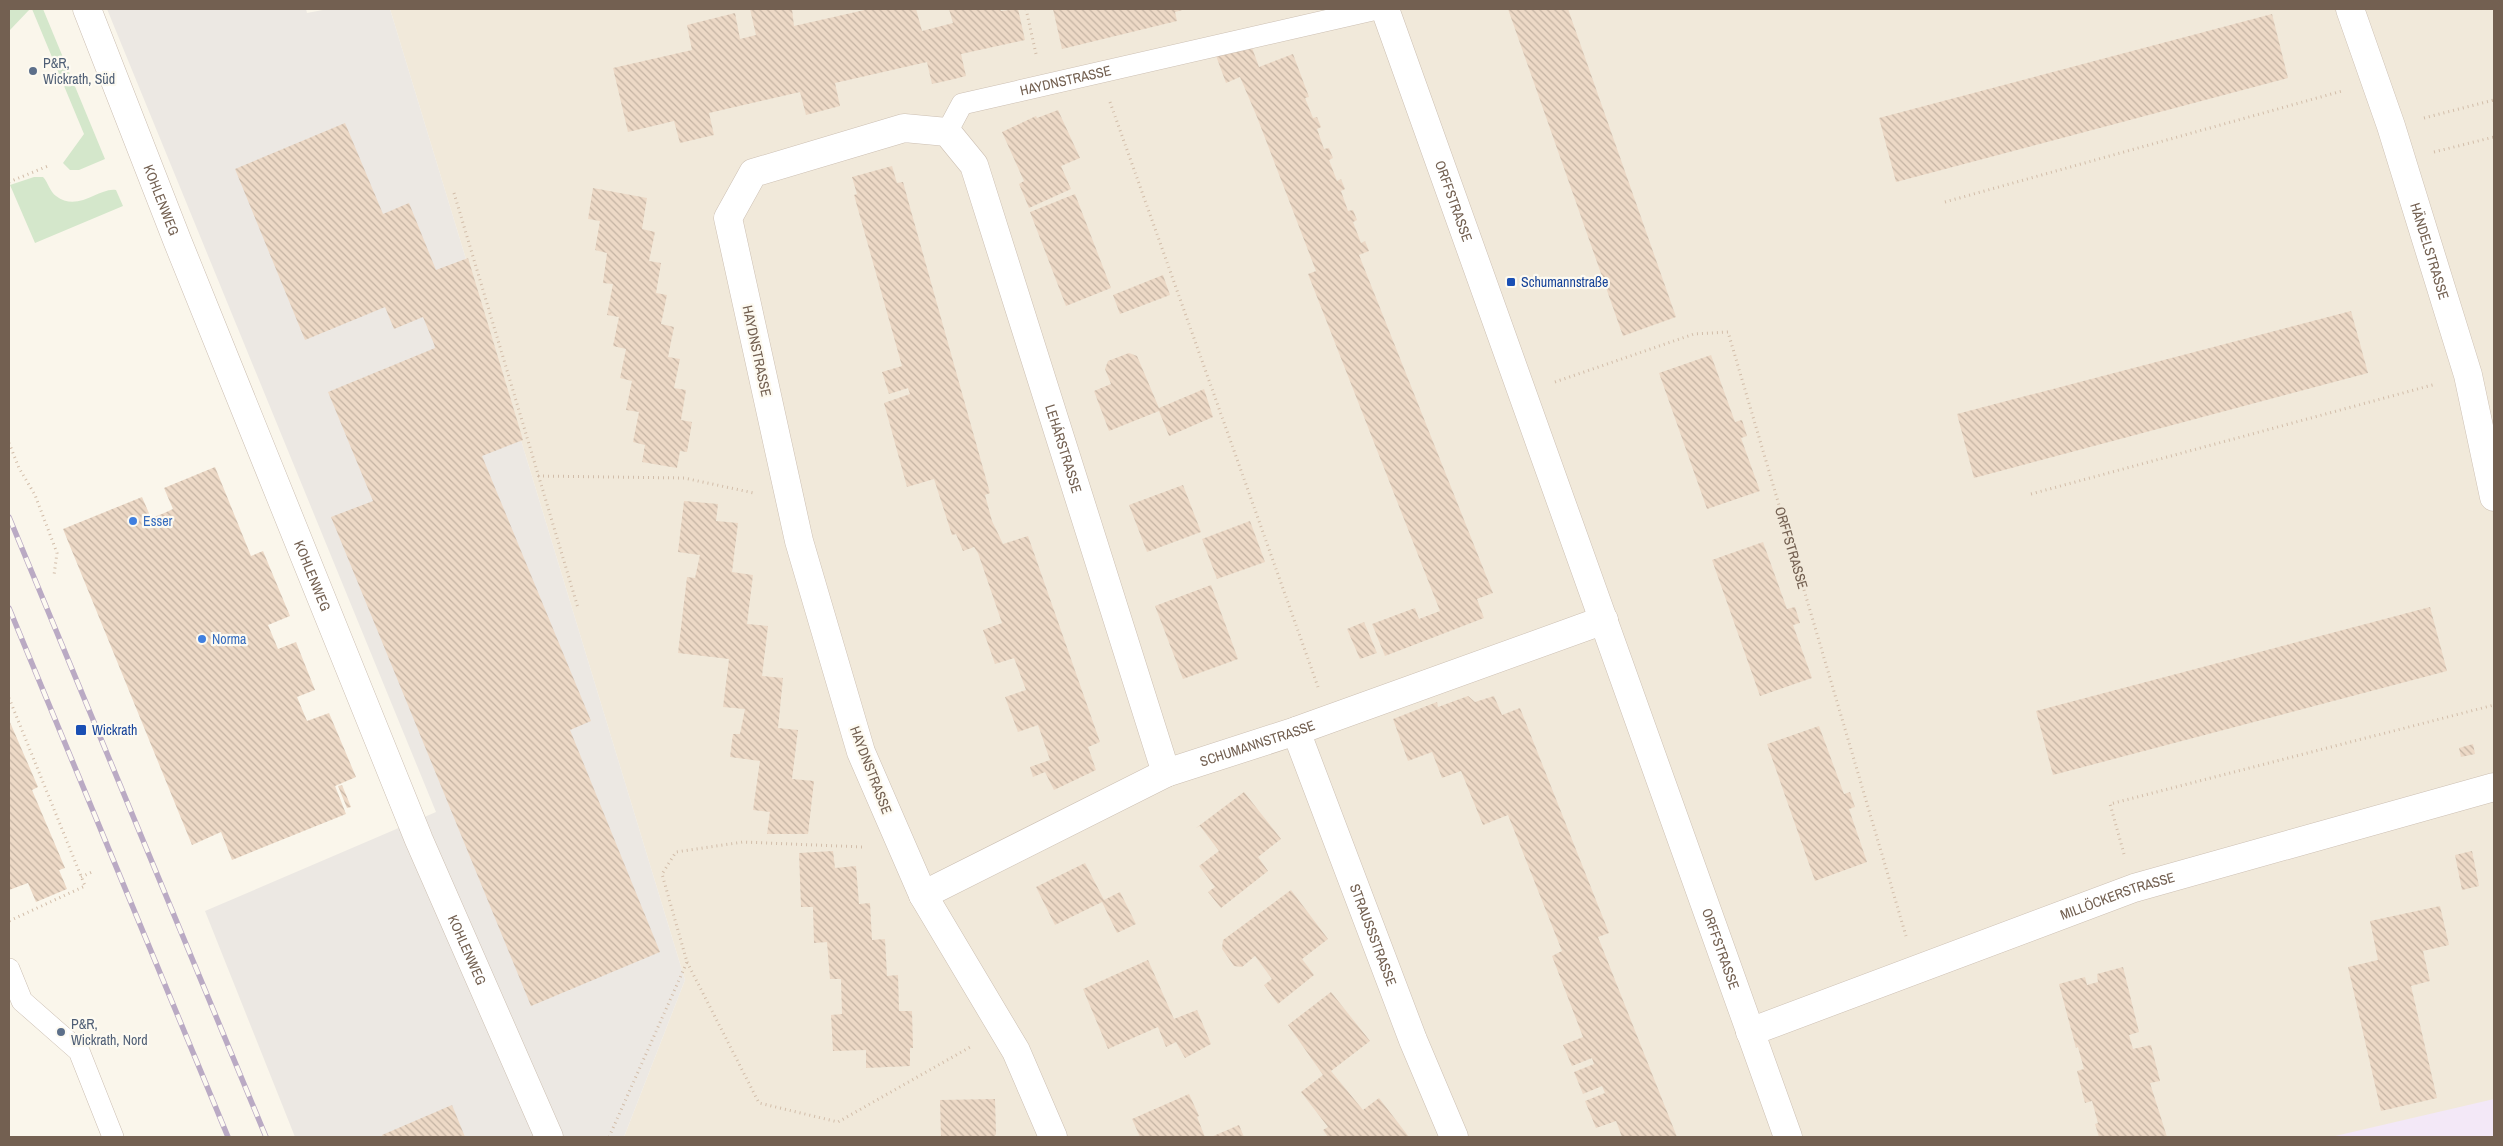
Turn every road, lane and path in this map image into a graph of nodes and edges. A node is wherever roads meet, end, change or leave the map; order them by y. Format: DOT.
graph roads {
  1 [pos="87,9"];
  2 [pos="1026,9"];
  3 [pos="1377,9"];
  4 [pos="1385,9"];
  5 [pos="2350,9"];
  6 [pos="1100,73"];
  7 [pos="2376,81"];
  8 [pos="1044,86"];
  9 [pos="2494,100"];
  10 [pos="2392,126"];
  11 [pos="947,132"];
  12 [pos="2494,137"];
  13 [pos="2402,160"];
  14 [pos="48,166"];
  15 [pos="9,182"];
  16 [pos="454,193"];
  17 [pos="1945,202"];
  18 [pos="2468,375"];
  19 [pos="1523,392"];
  20 [pos="9,442"];
  21 [pos="538,476"];
  22 [pos="2031,494"];
  23 [pos="2494,498"];
  24 [pos="790,501"];
  25 [pos="54,575"];
  26 [pos="578,608"];
  27 [pos="1604,620"];
  28 [pos="9,698"];
  29 [pos="2494,704"];
  30 [pos="1329,718"];
  31 [pos="1296,731"];
  32 [pos="1166,773"];
  33 [pos="2494,787"];
  34 [pos="903,849"];
  35 [pos="92,872"];
  36 [pos="81,877"];
  37 [pos="2134,888"];
  38 [pos="923,895"];
  39 [pos="9,920"];
  40 [pos="687,962"];
  41 [pos="1915,969"];
  42 [pos="9,970"];
  43 [pos="1002,1028"];
  44 [pos="1750,1032"];
  45 [pos="113,1137"];
  46 [pos="549,1137"];
  47 [pos="609,1137"];
  48 [pos="1053,1137"];
  49 [pos="1454,1137"];
  50 [pos="1788,1137"];
  1 -- 46 [label="street, KOHLENWEG"];
  2 -- 8 [label="path"];
  3 -- 6 [label="lane, HAYDNSTRASSE"];
  4 -- 19 [label="street, ORFFSTRASSE"];
  5 -- 7 [label="street, HÄNDELSTRASSE"];
  6 -- 8 [label="lane, HAYDNSTRASSE"];
  6 -- 30 [label="path"];
  7 -- 10 [label="street, HÄNDELSTRASSE"];
  7 -- 17 [label="path"];
  8 -- 11 [label="lane, HAYDNSTRASSE"];
  9 -- 10 [label="path"];
  10 -- 13 [label="street, HÄNDELSTRASSE"];
  11 -- 24 [label="street, HAYDNSTRASSE"];
  11 -- 32 [label="street, LEHÁRSTRASSE"];
  12 -- 13 [label="path"];
  13 -- 18 [label="street, HÄNDELSTRASSE"];
  14 -- 15 [label="path"];
  16 -- 21 [label="path"];
  18 -- 22 [label="path"];
  18 -- 23 [label="street, HÄNDELSTRASSE"];
  19 -- 27 [label="street, ORFFSTRASSE"];
  19 -- 41 [label="path, ORFFSTRASSE"];
  20 -- 25 [label="path"];
  21 -- 24 [label="path"];
  21 -- 26 [label="path"];
  24 -- 34 [label="street, HAYDNSTRASSE"];
  27 -- 30 [label="street, SCHUMANNSTRASSE"];
  27 -- 44 [label="street, ORFFSTRASSE"];
  28 -- 36 [label="path"];
  29 -- 37 [label="path"];
  30 -- 31 [label="street, SCHUMANNSTRASSE"];
  31 -- 32 [label="street, SCHUMANNSTRASSE"];
  31 -- 49 [label="street, STRAUSSSTRASSE"];
  32 -- 38 [label="street, SCHUMANNSTRASSE"];
  33 -- 37 [label="street, MILLÖCKERSTRASSE"];
  34 -- 38 [label="street, HAYDNSTRASSE"];
  34 -- 40 [label="path"];
  35 -- 36 [label="path"];
  36 -- 39 [label="path"];
  37 -- 41 [label="street, MILLÖCKERSTRASSE"];
  38 -- 43 [label="street, HAYDNSTRASSE"];
  40 -- 43 [label="path"];
  40 -- 47 [label="path"];
  41 -- 44 [label="street, MILLÖCKERSTRASSE"];
  42 -- 45 [label="lane"];
  43 -- 48 [label="street, HAYDNSTRASSE"];
  44 -- 50 [label="street, ORFFSTRASSE"];
}
